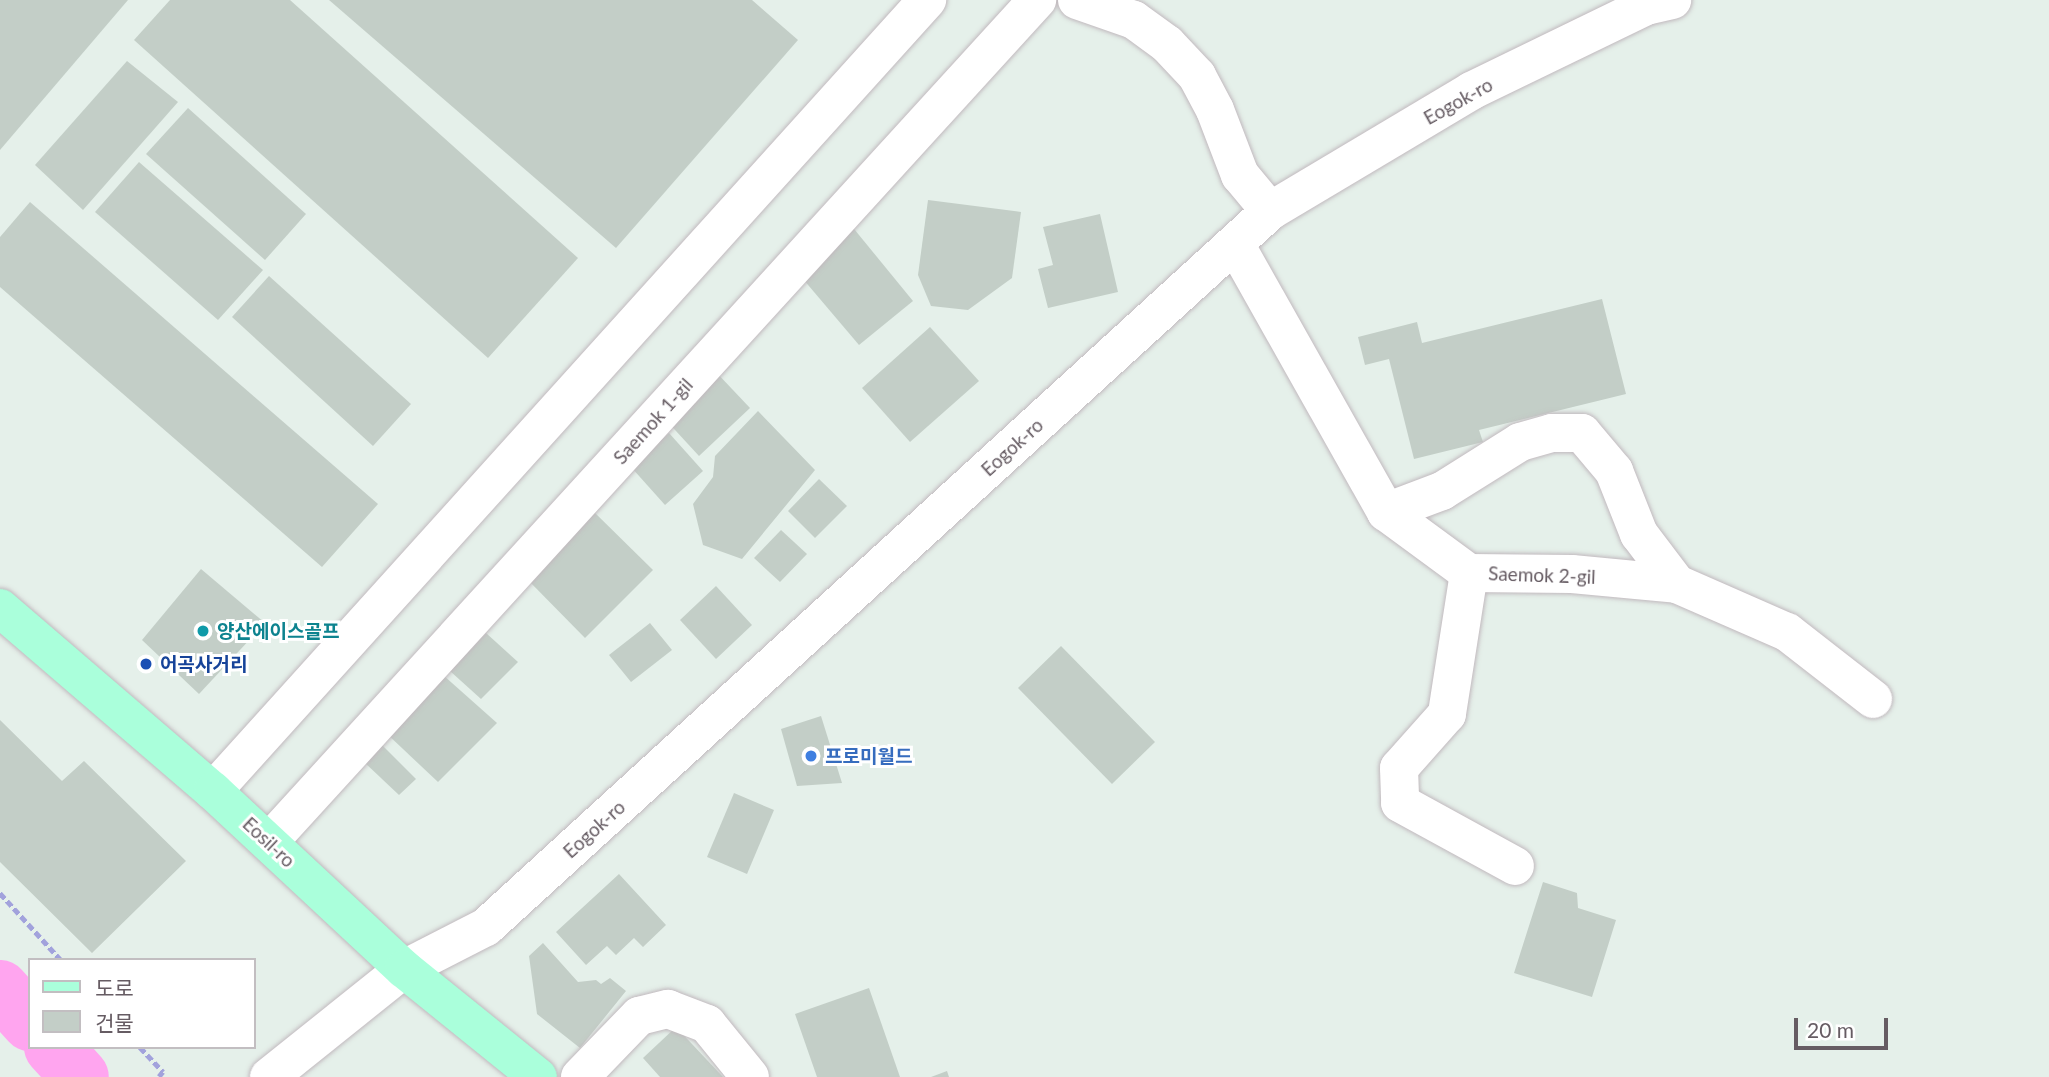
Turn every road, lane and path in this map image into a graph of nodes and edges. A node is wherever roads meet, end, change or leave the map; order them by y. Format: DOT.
graph roads {
  1 [pos="928,0"];
  2 [pos="1038,0"];
  3 [pos="1077,0"];
  4 [pos="1672,0"];
  5 [pos="1270,211"];
  6 [pos="1235,244"];
  7 [pos="1386,512"];
  8 [pos="1469,573"];
  9 [pos="1677,584"];
  10 [pos="0,608"];
  11 [pos="1873,699"];
  12 [pos="213,790"];
  13 [pos="269,842"];
  14 [pos="1515,866"];
  15 [pos="0,893"];
  16 [pos="59,958"];
  17 [pos="404,969"];
  18 [pos="143,1049"];
  19 [pos="159,1077"];
  20 [pos="269,1077"];
  21 [pos="538,1077"];
  22 [pos="580,1077"];
  23 [pos="750,1077"];
  1 -- 12 [label="street"];
  2 -- 13 [label="street, Saemok 1-gil"];
  3 -- 5 [label="street"];
  4 -- 5 [label="street, Eogok-ro"];
  5 -- 6 [label="street, Eogok-ro"];
  6 -- 7 [label="street, Saemok 2-gil"];
  6 -- 17 [label="street, Eogok-ro"];
  7 -- 8 [label="street, Saemok 2-gil"];
  7 -- 9 [label="street, Saemok 2-gil"];
  8 -- 9 [label="street, Saemok 2-gil"];
  8 -- 14 [label="street"];
  9 -- 11 [label="street, Saemok 2-gil"];
  10 -- 12 [label="main road, Eosil-ro"];
  12 -- 13 [label="main road, Eosil-ro"];
  13 -- 17 [label="main road, Eosil-ro"];
  15 -- 16 [label="path"];
  17 -- 20 [label="street, Eogok-ro"];
  17 -- 21 [label="main road, Eosil-ro"];
  18 -- 19 [label="path"];
  22 -- 23 [label="street"];
}
